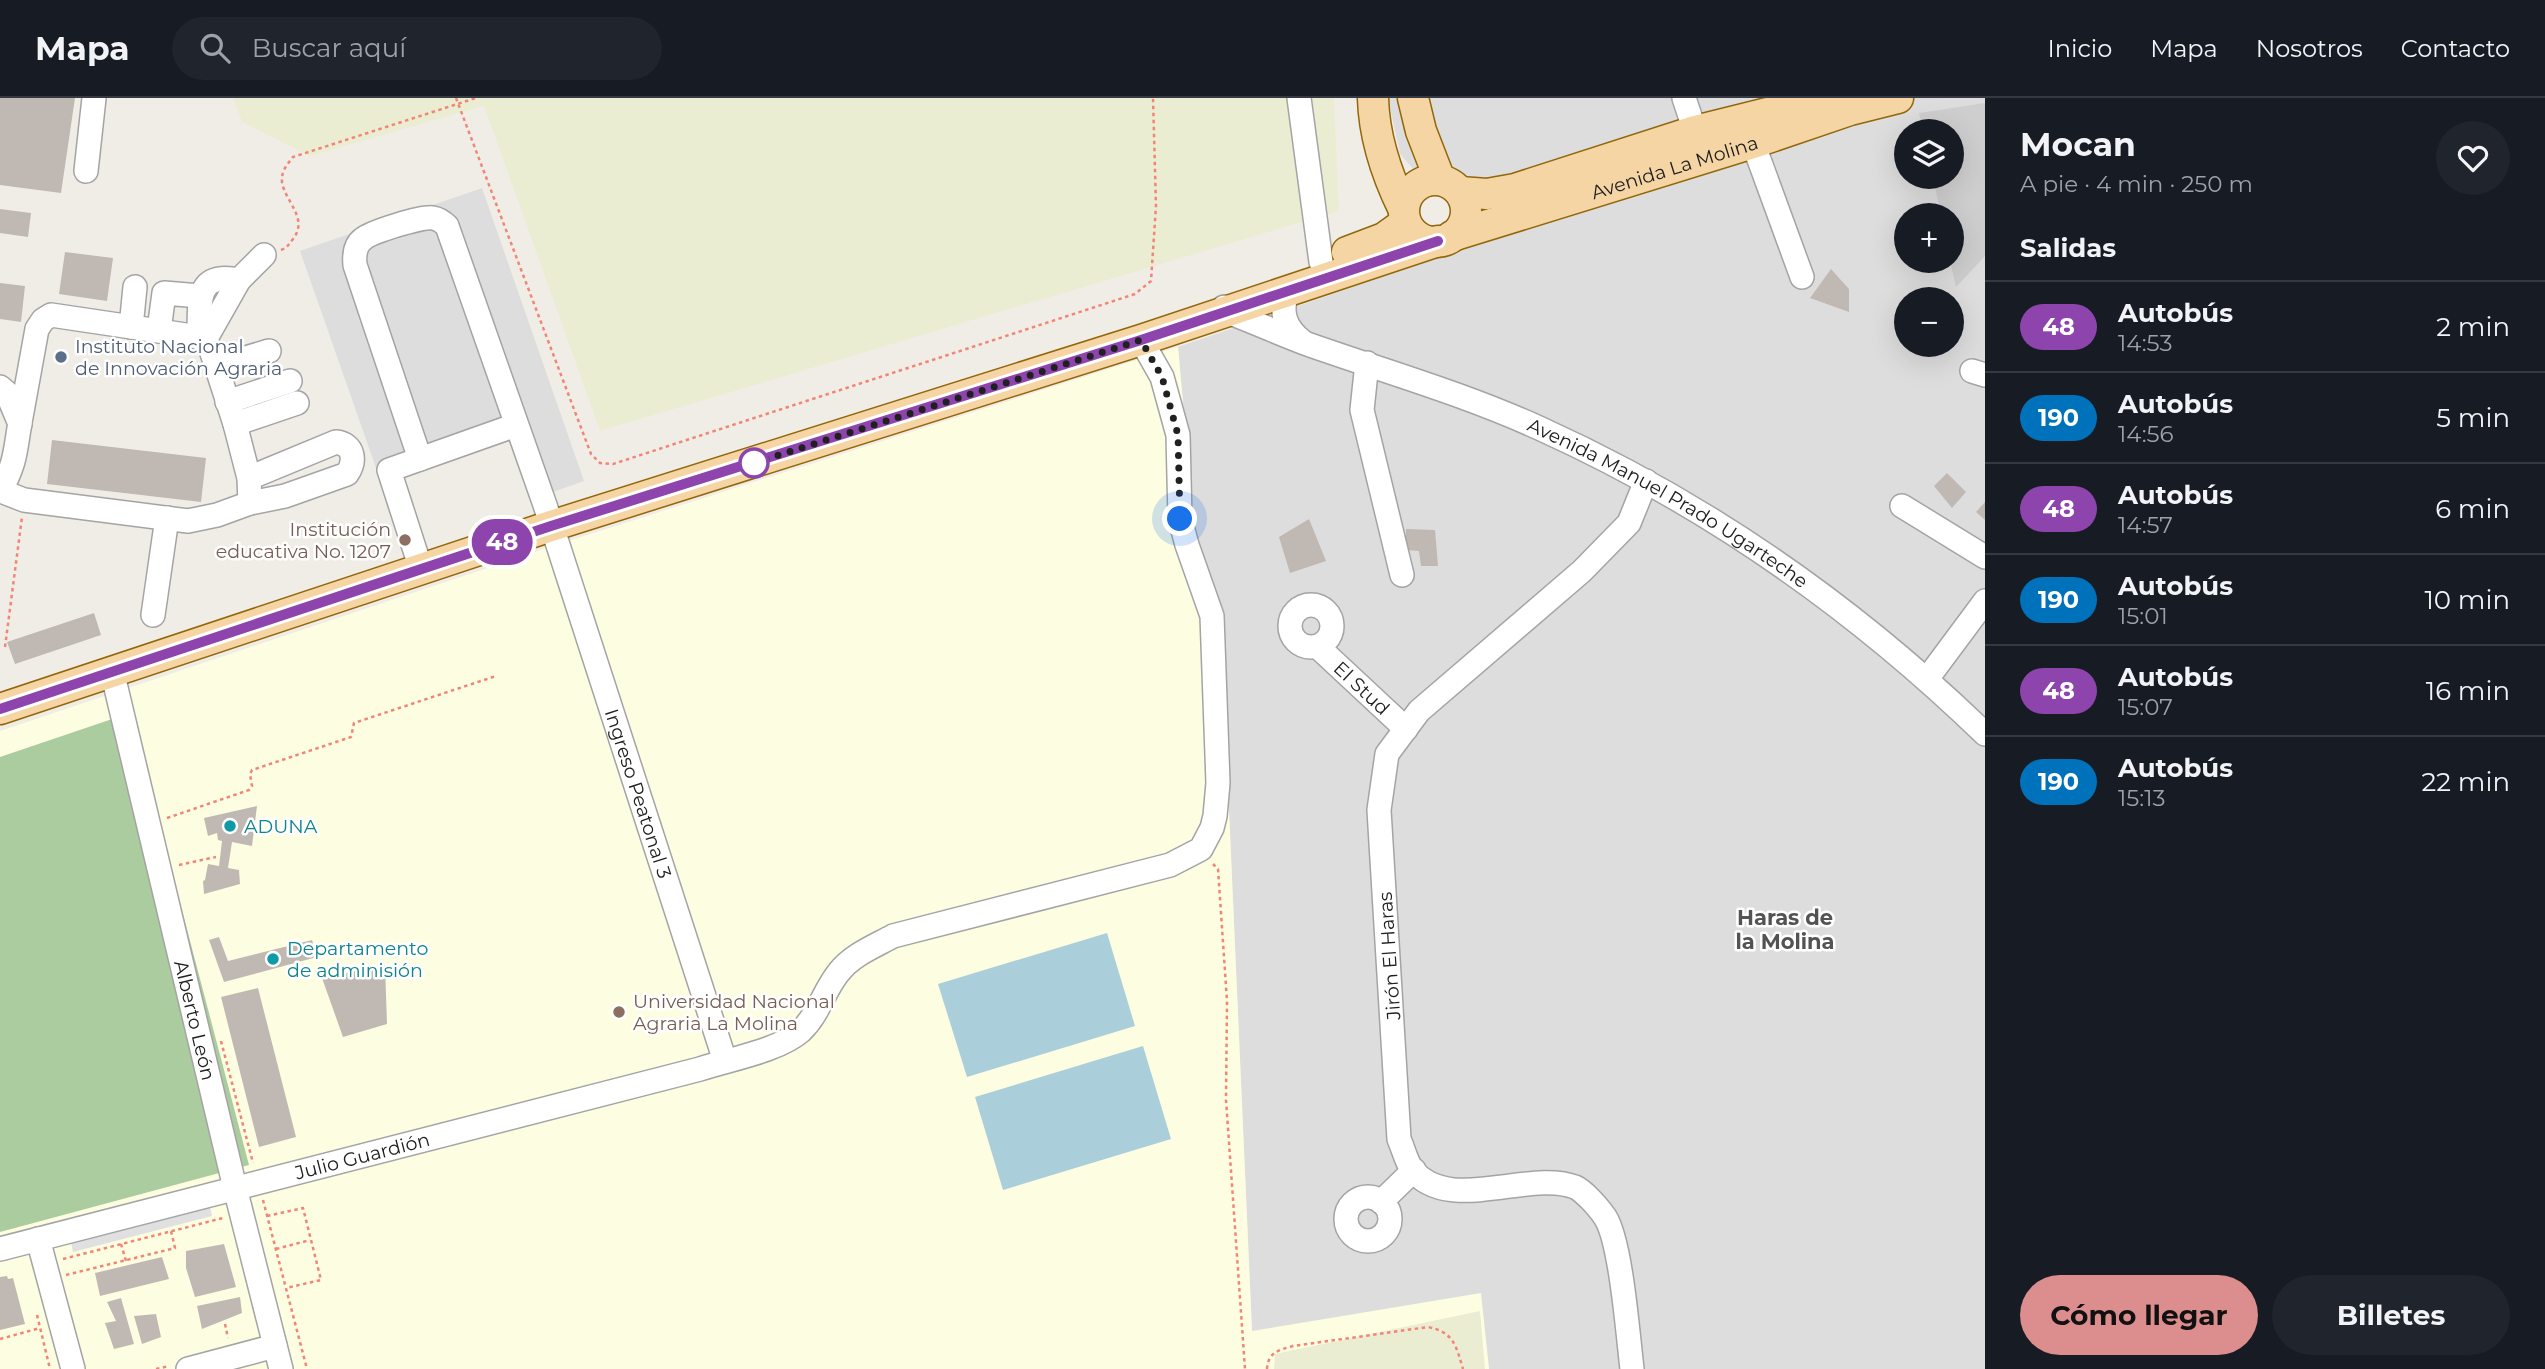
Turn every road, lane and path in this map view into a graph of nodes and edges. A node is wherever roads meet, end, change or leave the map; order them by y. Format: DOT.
graph roads {
  1 [pos="94,98"];
  2 [pos="456,98"];
  3 [pos="476,98"];
  4 [pos="1153,98"];
  5 [pos="1299,98"];
  6 [pos="1373,98"];
  7 [pos="1413,98"];
  8 [pos="1684,98"];
  9 [pos="1828,98"];
  10 [pos="1898,98"];
  11 [pos="458,104"];
  12 [pos="1695,131"];
  13 [pos="1753,143"];
  14 [pos="86,171"];
  15 [pos="1450,186"];
  16 [pos="1404,215"];
  17 [pos="1445,239"];
  18 [pos="264,255"];
  19 [pos="1321,262"];
  20 [pos="1802,277"];
  21 [pos="239,280"];
  22 [pos="135,287"];
  23 [pos="1287,292"];
  24 [pos="200,296"];
  25 [pos="1227,304"];
  26 [pos="131,327"];
  27 [pos="159,330"];
  28 [pos="202,338"];
  29 [pos="1141,340"];
  30 [pos="1308,344"];
  31 [pos="269,351"];
  32 [pos="1367,363"];
  33 [pos="216,367"];
  34 [pos="290,381"];
  35 [pos="0,387"];
  36 [pos="227,402"];
  37 [pos="297,403"];
  38 [pos="20,424"];
  39 [pos="235,424"];
  40 [pos="516,425"];
  41 [pos="420,460"];
  42 [pos="249,478"];
  43 [pos="1646,481"];
  44 [pos="0,491"];
  45 [pos="24,500"];
  46 [pos="250,503"];
  47 [pos="1902,506"];
  48 [pos="167,518"];
  49 [pos="549,520"];
  50 [pos="1985,557"];
  51 [pos="419,561"];
  52 [pos="1402,575"];
  53 [pos="1985,601"];
  54 [pos="153,615"];
  55 [pos="5,647"];
  56 [pos="1318,647"];
  57 [pos="112,671"];
  58 [pos="496,676"];
  59 [pos="1927,679"];
  60 [pos="0,692"];
  61 [pos="0,709"];
  62 [pos="1406,729"];
  63 [pos="1985,734"];
  64 [pos="164,820"];
  65 [pos="1200,849"];
  66 [pos="216,857"];
  67 [pos="176,866"];
  68 [pos="221,1037"];
  69 [pos="725,1061"];
  70 [pos="1413,1170"];
  71 [pos="259,1182"];
  72 [pos="235,1188"];
  73 [pos="1381,1202"];
  74 [pos="241,1214"];
  75 [pos="267,1216"];
  76 [pos="171,1231"];
  77 [pos="38,1239"];
  78 [pos="311,1240"];
  79 [pos="121,1244"];
  80 [pos="0,1249"];
  81 [pos="276,1249"];
  82 [pos="126,1261"];
  83 [pos="47,1272"];
  84 [pos="286,1288"];
  85 [pos="40,1328"];
  86 [pos="0,1339"];
  87 [pos="275,1346"];
  88 [pos="73,1369"];
  89 [pos="188,1369"];
  90 [pos="281,1369"];
  91 [pos="307,1369"];
  92 [pos="1245,1369"];
  93 [pos="1266,1369"];
  94 [pos="1463,1369"];
  95 [pos="1632,1369"];
  1 -- 14 [label="street"];
  2 -- 11 [label="path"];
  3 -- 11 [label="path"];
  4 -- 11 [label="path"];
  5 -- 19 [label="street"];
  6 -- 16 [label="main road"];
  7 -- 15 [label="main road"];
  8 -- 12 [label="street"];
  9 -- 12 [label="main road, Avenida La Molina"];
  10 -- 13 [label="main road, Avenida La Molina"];
  11 -- 18 [label="path"];
  12 -- 15 [label="main road, Avenida La Molina"];
  13 -- 17 [label="main road, Avenida La Molina"];
  13 -- 20 [label="street"];
  15 -- 16 [label="main road"];
  15 -- 17 [label="main road"];
  16 -- 17 [label="main road"];
  16 -- 19 [label="main road, Avenida La Molina"];
  17 -- 23 [label="main road, Avenida La Molina"];
  18 -- 21 [label="street"];
  19 -- 25 [label="main road, Avenida La Molina"];
  21 -- 24 [label="street"];
  21 -- 28 [label="street"];
  22 -- 26 [label="street"];
  23 -- 25 [label="main road, Avenida La Molina"];
  23 -- 30 [label="street"];
  24 -- 27 [label="street"];
  24 -- 28 [label="street"];
  25 -- 29 [label="main road, Avenida La Molina"];
  25 -- 30 [label="street, Avenida Manuel Prado Ugarteche"];
  25 -- 49 [label="main road, Avenida La Molina"];
  26 -- 27 [label="street"];
  26 -- 38 [label="street"];
  27 -- 28 [label="street"];
  28 -- 33 [label="street"];
  29 -- 49 [label="main road, Avenida La Molina"];
  29 -- 65 [label="street"];
  30 -- 32 [label="street, Avenida Manuel Prado Ugarteche"];
  31 -- 33 [label="street"];
  32 -- 43 [label="street, Avenida Manuel Prado Ugarteche"];
  32 -- 52 [label="street"];
  33 -- 36 [label="street"];
  34 -- 36 [label="street"];
  35 -- 38 [label="street"];
  36 -- 39 [label="street"];
  37 -- 39 [label="street"];
  38 -- 44 [label="street"];
  39 -- 42 [label="street"];
  40 -- 41 [label="street"];
  40 -- 41 [label="street, Ingreso Peatonal 3"];
  40 -- 49 [label="street, Ingreso Peatonal 3"];
  41 -- 51 [label="street"];
  42 -- 46 [label="street"];
  42 -- 46 [label="street"];
  43 -- 59 [label="street, Avenida Manuel Prado Ugarteche"];
  43 -- 62 [label="street, Jirón El Haras"];
  44 -- 45 [label="street"];
  45 -- 48 [label="street"];
  45 -- 55 [label="path"];
  46 -- 48 [label="street"];
  47 -- 50 [label="street"];
  48 -- 54 [label="street"];
  49 -- 51 [label="main road, Avenida La Molina"];
  49 -- 69 [label="street, Ingreso Peatonal 3"];
  51 -- 57 [label="main road, Avenida La Molina"];
  51 -- 60 [label="main road, Avenida La Molina"];
  53 -- 59 [label="street"];
  56 -- 62 [label="street, El Stud"];
  57 -- 61 [label="main road, Avenida La Molina"];
  57 -- 72 [label="street, Alberto León"];
  58 -- 64 [label="path"];
  59 -- 63 [label="street, Avenida Manuel Prado Ugarteche"];
  62 -- 70 [label="street, Jirón El Haras"];
  65 -- 69 [label="street, Julio Guardión"];
  65 -- 92 [label="path"];
  66 -- 67 [label="path"];
  68 -- 71 [label="path"];
  69 -- 71 [label="street, Julio Guardión"];
  70 -- 73 [label="street"];
  70 -- 95 [label="street"];
  71 -- 72 [label="street, Julio Guardión"];
  71 -- 75 [label="path"];
  72 -- 74 [label="street, Alberto León"];
  72 -- 77 [label="street, Julio Guardión"];
  74 -- 76 [label="path"];
  74 -- 87 [label="street, Alberto León"];
  75 -- 78 [label="path"];
  75 -- 81 [label="path"];
  76 -- 79 [label="path"];
  76 -- 82 [label="path"];
  77 -- 80 [label="street, Julio Guardión"];
  77 -- 83 [label="street"];
  78 -- 81 [label="path"];
  78 -- 84 [label="path"];
  79 -- 82 [label="path"];
  79 -- 83 [label="path"];
  81 -- 84 [label="path"];
  82 -- 83 [label="path"];
  83 -- 88 [label="street"];
  84 -- 91 [label="path"];
  85 -- 86 [label="path"];
  87 -- 89 [label="street"];
  87 -- 90 [label="street, Alberto León"];
  93 -- 94 [label="path"];
}
